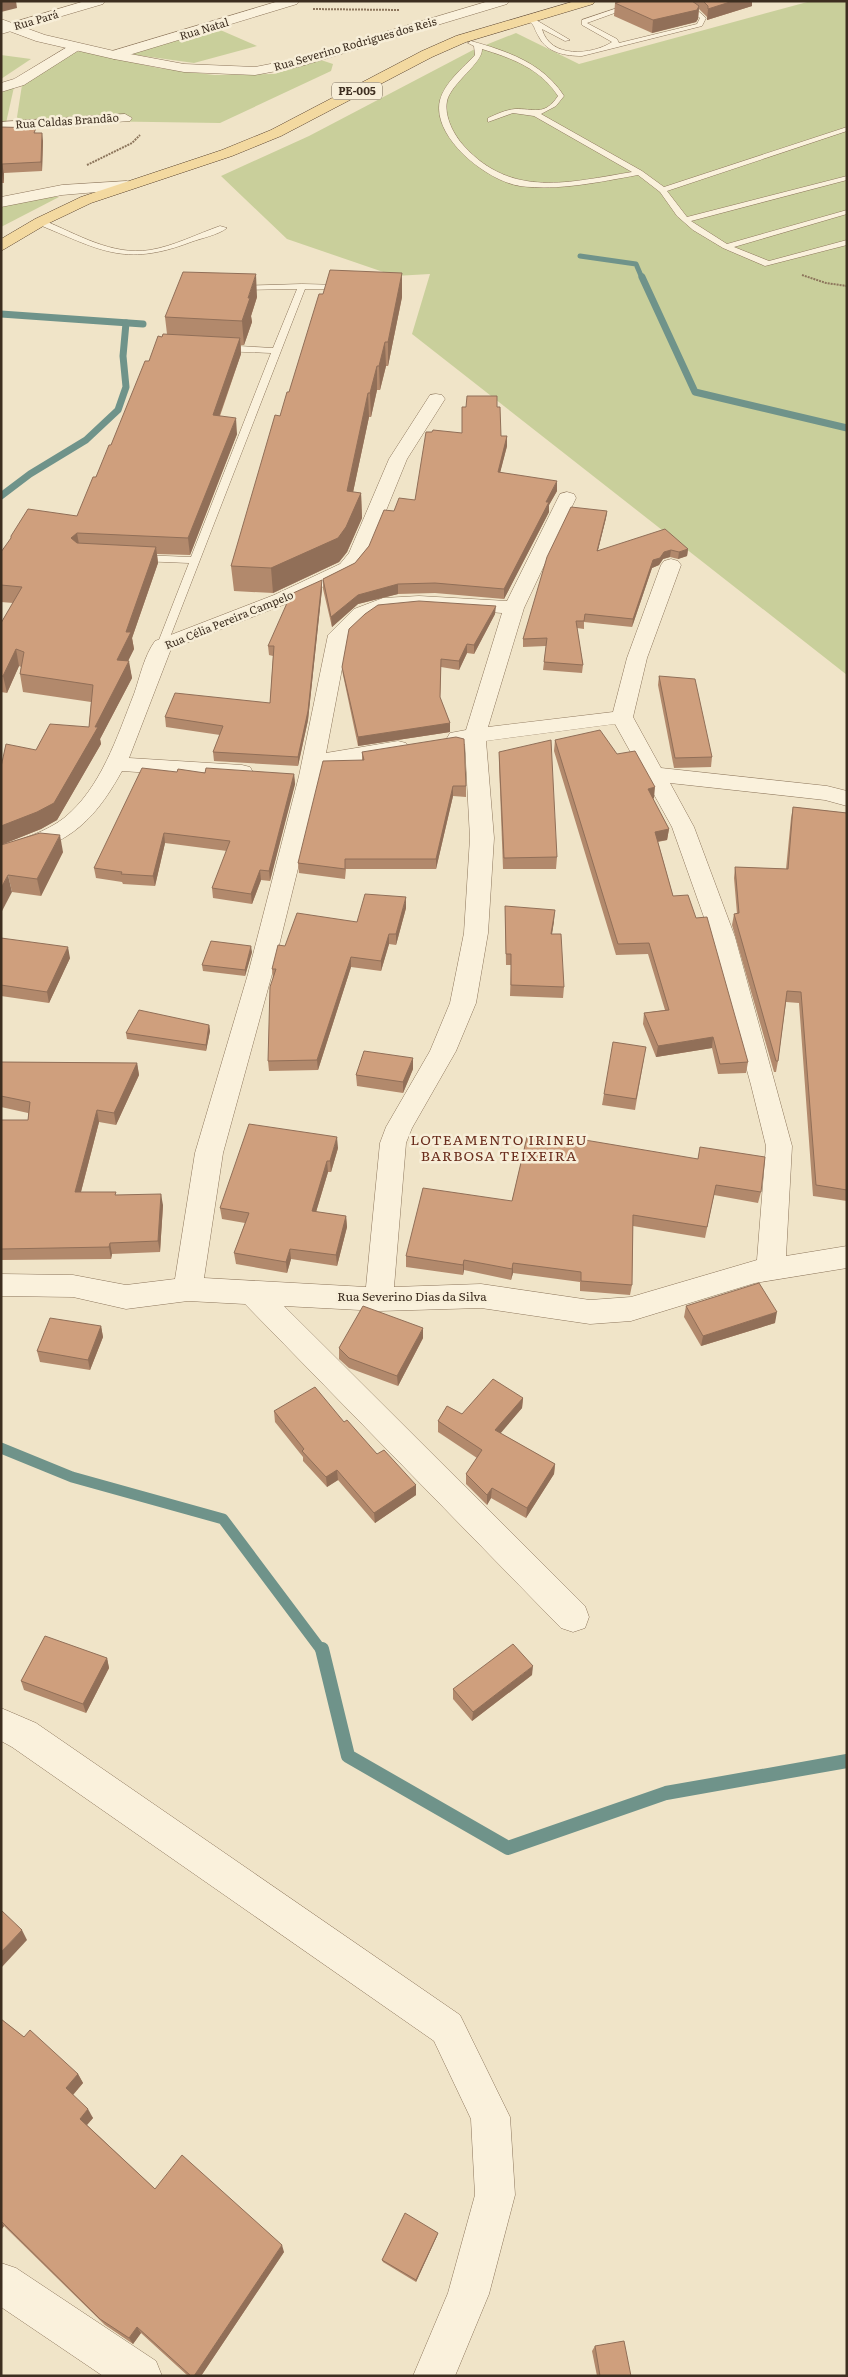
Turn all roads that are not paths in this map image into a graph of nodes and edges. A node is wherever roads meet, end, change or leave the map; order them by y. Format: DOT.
graph roads {
  1 [pos="99,1"];
  2 [pos="503,1"];
  3 [pos="589,1"];
  4 [pos="645,1"];
  5 [pos="673,1"];
  6 [pos="289,3"];
  7 [pos="534,21"];
  8 [pos="4,27"];
  9 [pos="461,39"];
  10 [pos="567,40"];
  11 [pos="477,45"];
  12 [pos="74,47"];
  13 [pos="607,49"];
  14 [pos="114,55"];
  15 [pos="19,82"];
  16 [pos="1,88"];
  17 [pos="536,114"];
  18 [pos="125,118"];
  19 [pos="491,120"];
  20 [pos="4,129"];
  21 [pos="847,129"];
  22 [pos="639,173"];
  23 [pos="847,178"];
  24 [pos="127,186"];
  25 [pos="663,190"];
  26 [pos="1,202"];
  27 [pos="847,212"];
  28 [pos="685,220"];
  29 [pos="40,222"];
  30 [pos="223,228"];
  31 [pos="847,242"];
  32 [pos="1,246"];
  33 [pos="728,246"];
  34 [pos="302,286"];
  35 [pos="228,288"];
  36 [pos="350,288"];
  37 [pos="212,348"];
  38 [pos="276,351"];
  39 [pos="436,399"];
  40 [pos="567,498"];
  41 [pos="127,557"];
  42 [pos="194,560"];
  43 [pos="671,565"];
  44 [pos="514,608"];
  45 [pos="162,646"];
  46 [pos="622,717"];
  47 [pos="474,736"];
  48 [pos="116,764"];
  49 [pos="305,771"];
  50 [pos="262,773"];
  51 [pos="653,774"];
  52 [pos="847,799"];
  53 [pos="1,854"];
  54 [pos="847,1257"];
  55 [pos="771,1269"];
  56 [pos="1,1285"];
  57 [pos="188,1289"];
  58 [pos="252,1292"];
  59 [pos="379,1299"];
  60 [pos="573,1616"];
  61 [pos="1,1724"];
  62 [pos="1,2283"];
  63 [pos="141,2376"];
  64 [pos="434,2376"];
  1 -- 8 [label="street, Rua Pará"];
  2 -- 14 [label="street, Rua Severino Rodrigues dos Reis"];
  3 -- 7 [label="main road, PE-005"];
  4 -- 13 [label="lane"];
  5 -- 13 [label="lane"];
  6 -- 14 [label="street, Rua Natal"];
  7 -- 9 [label="main road, PE-005"];
  7 -- 10 [label="lane"];
  7 -- 13 [label="lane"];
  8 -- 12 [label="street, Rua Severino Rodrigues dos Reis"];
  9 -- 11 [label="lane"];
  9 -- 24 [label="main road, PE-005"];
  11 -- 17 [label="lane"];
  11 -- 22 [label="lane"];
  12 -- 14 [label="street, Rua Severino Rodrigues dos Reis"];
  12 -- 15 [label="street"];
  15 -- 16 [label="street"];
  15 -- 20 [label="street"];
  17 -- 19 [label="lane"];
  17 -- 22 [label="lane"];
  18 -- 20 [label="street, Rua Caldas Brandão"];
  21 -- 25 [label="lane"];
  22 -- 25 [label="lane"];
  23 -- 28 [label="lane"];
  24 -- 26 [label="street"];
  24 -- 29 [label="main road, PE-005"];
  25 -- 28 [label="lane"];
  27 -- 33 [label="lane"];
  28 -- 33 [label="lane"];
  29 -- 30 [label="lane"];
  29 -- 32 [label="main road, PE-005"];
  31 -- 33 [label="lane"];
  34 -- 35 [label="lane"];
  34 -- 36 [label="lane"];
  34 -- 38 [label="lane"];
  37 -- 38 [label="lane"];
  38 -- 42 [label="lane"];
  39 -- 45 [label="street, Rua Célia Pereira Campelo"];
  40 -- 44 [label="street"];
  41 -- 42 [label="lane"];
  42 -- 45 [label="lane"];
  43 -- 46 [label="street"];
  44 -- 47 [label="street"];
  44 -- 49 [label="street"];
  45 -- 48 [label="street, Rua Célia Pereira Campelo"];
  46 -- 47 [label="street"];
  46 -- 51 [label="street"];
  47 -- 49 [label="street"];
  47 -- 59 [label="street"];
  48 -- 50 [label="street"];
  48 -- 53 [label="street, Rua Célia Pereira Campelo"];
  49 -- 57 [label="street"];
  51 -- 52 [label="street"];
  51 -- 55 [label="street"];
  54 -- 55 [label="street, Rua Severino Dias da Silva"];
  55 -- 59 [label="street, Rua Severino Dias da Silva"];
  56 -- 57 [label="street, Rua Severino Dias da Silva"];
  57 -- 58 [label="street, Rua Severino Dias da Silva"];
  58 -- 59 [label="street, Rua Severino Dias da Silva"];
  58 -- 60 [label="street"];
  61 -- 64 [label="street"];
  62 -- 63 [label="street"];
}
